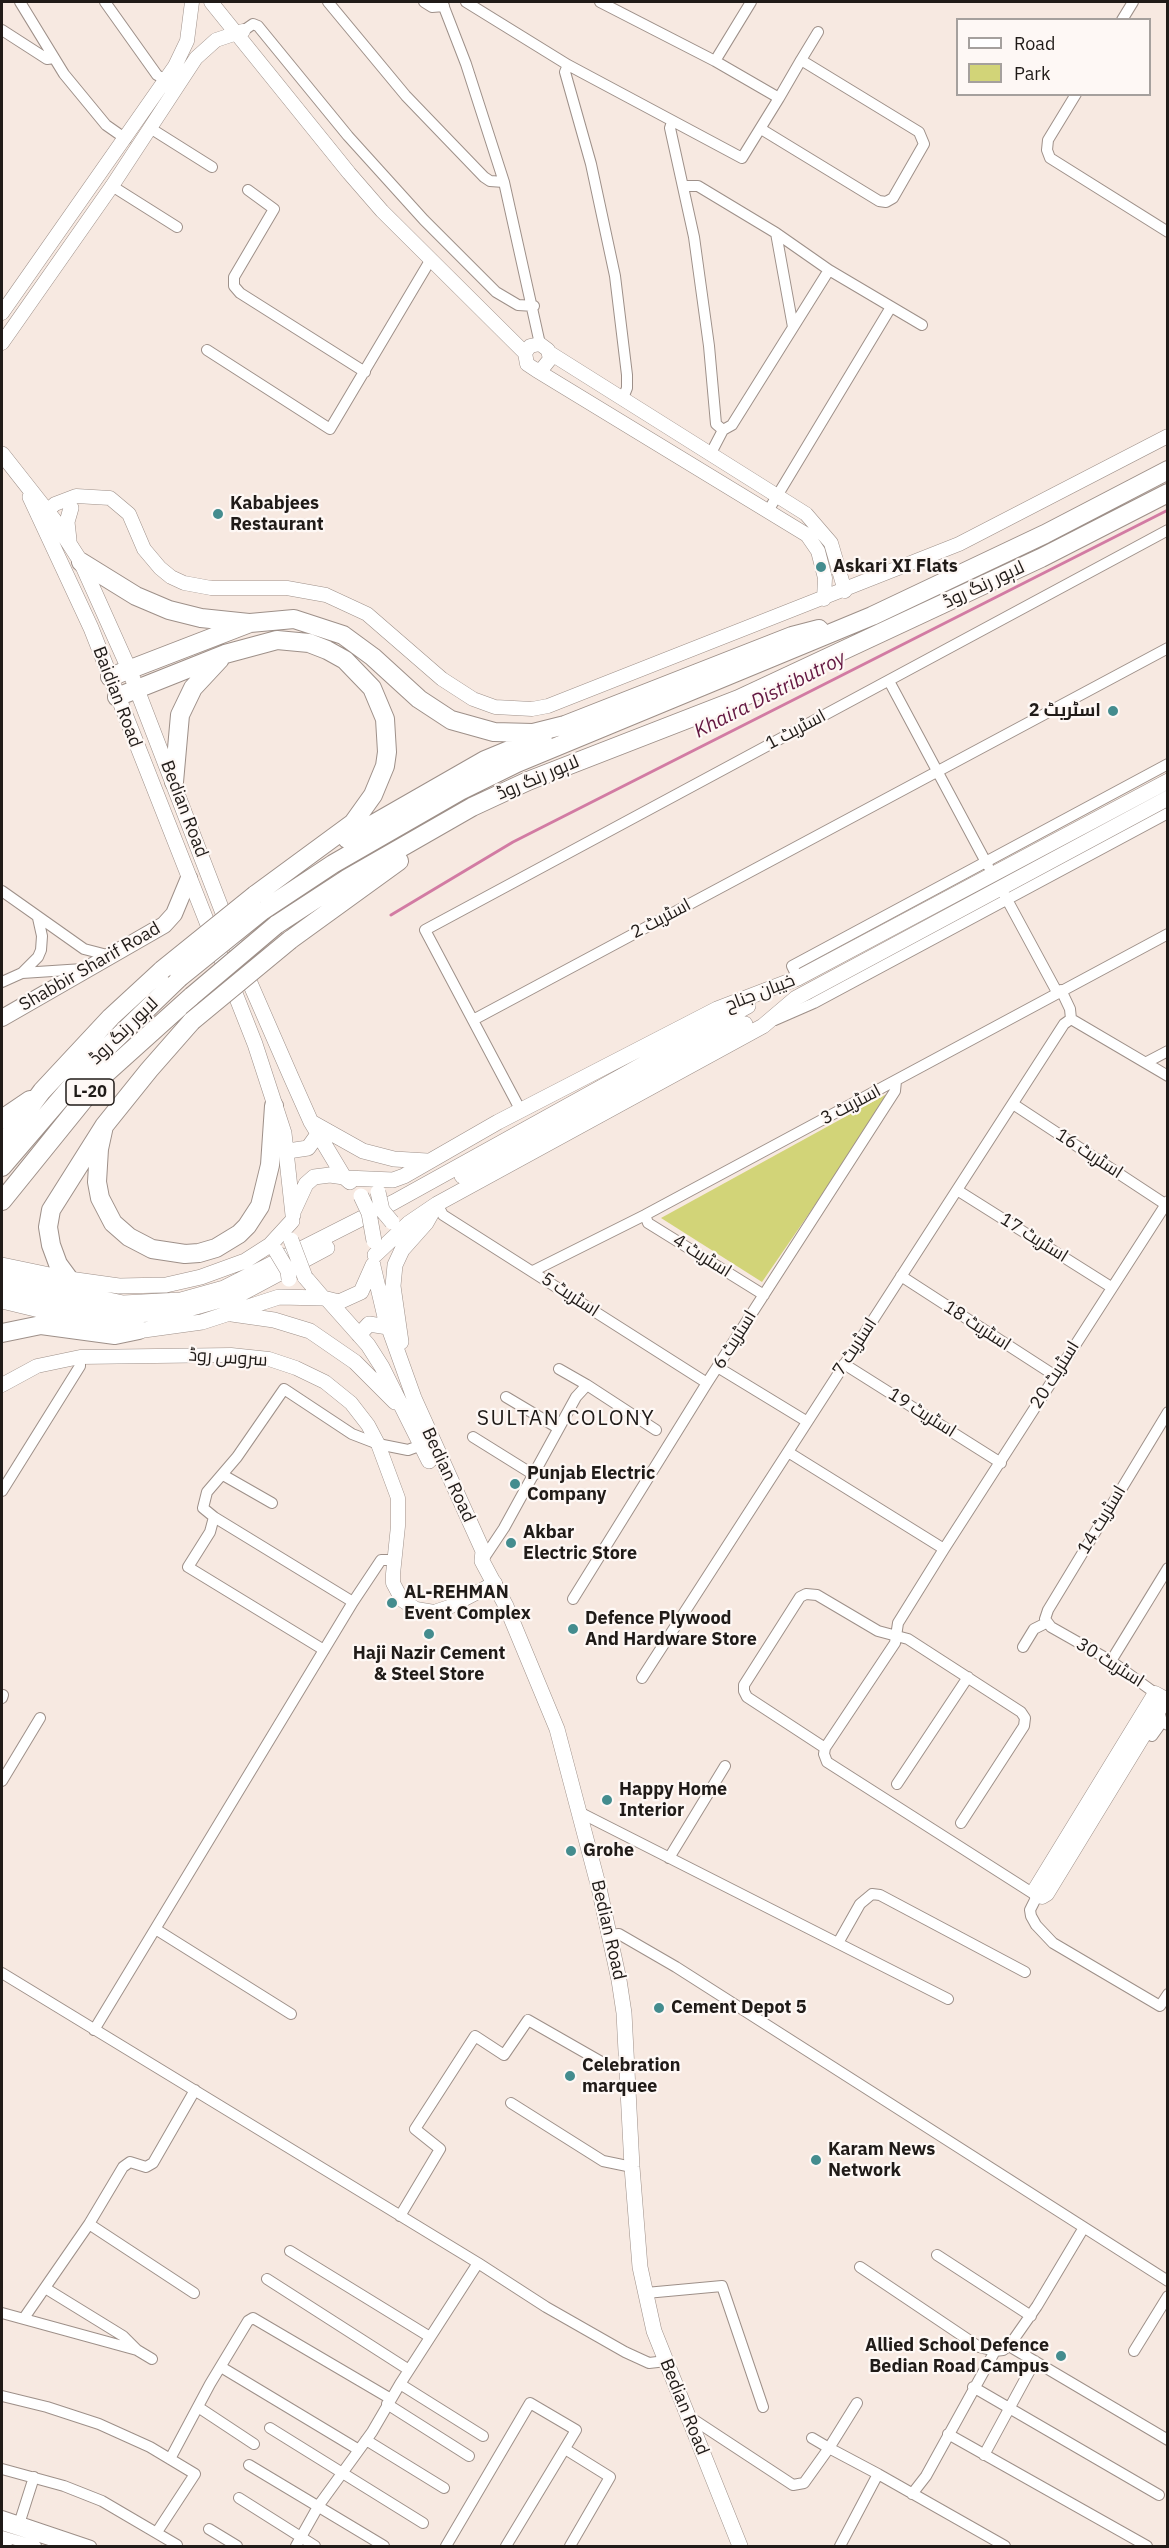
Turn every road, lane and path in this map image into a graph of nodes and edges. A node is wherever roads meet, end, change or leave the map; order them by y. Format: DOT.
graph roads {
  1 [pos="20,2"];
  2 [pos="105,2"];
  3 [pos="192,2"];
  4 [pos="211,2"];
  5 [pos="220,2"];
  6 [pos="328,2"];
  7 [pos="424,2"];
  8 [pos="466,2"];
  9 [pos="600,2"];
  10 [pos="751,2"];
  11 [pos="1133,2"];
  12 [pos="443,4"];
  13 [pos="1123,18"];
  14 [pos="2,30"];
  15 [pos="239,32"];
  16 [pos="818,32"];
  17 [pos="54,58"];
  18 [pos="801,60"];
  19 [pos="716,61"];
  20 [pos="568,65"];
  21 [pos="181,69"];
  22 [pos="166,80"];
  23 [pos="1075,96"];
  24 [pos="778,98"];
  25 [pos="672,122"];
  26 [pos="150,128"];
  27 [pos="760,129"];
  28 [pos="126,139"];
  29 [pos="212,166"];
  30 [pos="504,182"];
  31 [pos="90,186"];
  32 [pos="684,186"];
  33 [pos="248,190"];
  34 [pos="109,191"];
  35 [pos="177,227"];
  36 [pos="1167,232"];
  37 [pos="776,233"];
  38 [pos="45,250"];
  39 [pos="60,258"];
  40 [pos="431,259"];
  41 [pos="829,270"];
  42 [pos="534,306"];
  43 [pos="891,307"];
  44 [pos="2,313"];
  45 [pos="922,325"];
  46 [pos="793,327"];
  47 [pos="2,343"];
  48 [pos="536,349"];
  49 [pos="207,350"];
  50 [pos="536,369"];
  51 [pos="364,372"];
  52 [pos="623,398"];
  53 [pos="723,430"];
  54 [pos="1167,436"];
  55 [pos="711,453"];
  56 [pos="2,454"];
  57 [pos="1167,470"];
  58 [pos="1167,493"];
  59 [pos="779,495"];
  60 [pos="87,496"];
  61 [pos="71,508"];
  62 [pos="768,511"];
  63 [pos="46,519"];
  64 [pos="1167,530"];
  65 [pos="71,546"];
  66 [pos="81,562"];
  67 [pos="845,591"];
  68 [pos="824,599"];
  69 [pos="872,616"];
  70 [pos="250,623"];
  71 [pos="1167,648"];
  72 [pos="225,654"];
  73 [pos="129,669"];
  74 [pos="110,676"];
  75 [pos="889,681"];
  76 [pos="137,689"];
  77 [pos="117,697"];
  78 [pos="565,725"];
  79 [pos="1167,764"];
  80 [pos="937,771"];
  81 [pos="1167,781"];
  82 [pos="174,782"];
  83 [pos="1167,798"];
  84 [pos="1167,813"];
  85 [pos="452,818"];
  86 [pos="305,860"];
  87 [pos="189,878"];
  88 [pos="996,881"];
  89 [pos="2,891"];
  90 [pos="259,903"];
  91 [pos="38,918"];
  92 [pos="1167,934"];
  93 [pos="111,956"];
  94 [pos="89,968"];
  95 [pos="22,973"];
  96 [pos="170,974"];
  97 [pos="798,978"];
  98 [pos="2,982"];
  99 [pos="1059,991"];
  100 [pos="796,998"];
  101 [pos="2,1018"];
  102 [pos="1071,1018"];
  103 [pos="473,1020"];
  104 [pos="763,1026"];
  105 [pos="1167,1051"];
  106 [pos="1147,1062"];
  107 [pos="1167,1076"];
  108 [pos="896,1081"];
  109 [pos="42,1091"];
  110 [pos="1013,1104"];
  111 [pos="274,1106"];
  112 [pos="521,1111"];
  113 [pos="2,1119"];
  114 [pos="104,1126"];
  115 [pos="314,1128"];
  116 [pos="2,1145"];
  117 [pos="288,1151"];
  118 [pos="427,1161"];
  119 [pos="2,1167"];
  120 [pos="345,1178"];
  121 [pos="393,1180"];
  122 [pos="957,1190"];
  123 [pos="2,1201"];
  124 [pos="1166,1202"];
  125 [pos="434,1205"];
  126 [pos="645,1215"];
  127 [pos="292,1218"];
  128 [pos="374,1254"];
  129 [pos="2,1265"];
  130 [pos="533,1271"];
  131 [pos="214,1273"];
  132 [pos="901,1276"];
  133 [pos="2,1277"];
  134 [pos="69,1280"];
  135 [pos="1111,1287"];
  136 [pos="2,1290"];
  137 [pos="764,1295"];
  138 [pos="326,1299"];
  139 [pos="2,1301"];
  140 [pos="245,1308"];
  141 [pos="230,1314"];
  142 [pos="41,1325"];
  143 [pos="2,1327"];
  144 [pos="388,1327"];
  145 [pos="139,1330"];
  146 [pos="2,1335"];
  147 [pos="359,1335"];
  148 [pos="399,1354"];
  149 [pos="80,1357"];
  150 [pos="844,1364"];
  151 [pos="719,1368"];
  152 [pos="559,1370"];
  153 [pos="1054,1375"];
  154 [pos="707,1383"];
  155 [pos="2,1385"];
  156 [pos="587,1385"];
  157 [pos="506,1397"];
  158 [pos="1167,1412"];
  159 [pos="406,1413"];
  160 [pos="806,1421"];
  161 [pos="558,1428"];
  162 [pos="656,1430"];
  163 [pos="473,1437"];
  164 [pos="427,1443"];
  165 [pos="378,1444"];
  166 [pos="788,1452"];
  167 [pos="1000,1463"];
  168 [pos="223,1474"];
  169 [pos="534,1475"];
  170 [pos="2,1491"];
  171 [pos="272,1503"];
  172 [pos="214,1517"];
  173 [pos="944,1549"];
  174 [pos="394,1560"];
  175 [pos="482,1561"];
  176 [pos="1167,1568"];
  177 [pos="495,1583"];
  178 [pos="573,1599"];
  179 [pos="353,1602"];
  180 [pos="1049,1625"];
  181 [pos="895,1635"];
  182 [pos="1023,1647"];
  183 [pos="324,1650"];
  184 [pos="1111,1661"];
  185 [pos="968,1677"];
  186 [pos="642,1678"];
  187 [pos="1162,1707"];
  188 [pos="40,1718"];
  189 [pos="1152,1736"];
  190 [pos="825,1748"];
  191 [pos="725,1766"];
  192 [pos="2,1781"];
  193 [pos="897,1784"];
  194 [pos="577,1811"];
  195 [pos="961,1823"];
  196 [pos="669,1858"];
  197 [pos="1037,1896"];
  198 [pos="156,1930"];
  199 [pos="610,1935"];
  200 [pos="838,1943"];
  201 [pos="1025,1972"];
  202 [pos="2,1973"];
  203 [pos="1167,1994"];
  204 [pos="948,1999"];
  205 [pos="291,2014"];
  206 [pos="94,2030"];
  207 [pos="605,2064"];
  208 [pos="195,2090"];
  209 [pos="511,2103"];
  210 [pos="632,2167"];
  211 [pos="400,2216"];
  212 [pos="89,2224"];
  213 [pos="1083,2229"];
  214 [pos="290,2251"];
  215 [pos="937,2255"];
  216 [pos="478,2263"];
  217 [pos="860,2267"];
  218 [pos="267,2279"];
  219 [pos="1167,2281"];
  220 [pos="45,2288"];
  221 [pos="194,2293"];
  222 [pos="646,2293"];
  223 [pos="1167,2296"];
  224 [pos="2,2313"];
  225 [pos="1030,2316"];
  226 [pos="24,2318"];
  227 [pos="430,2337"];
  228 [pos="1009,2346"];
  229 [pos="137,2350"];
  230 [pos="995,2351"];
  231 [pos="1134,2351"];
  232 [pos="152,2359"];
  233 [pos="666,2361"];
  234 [pos="1035,2361"];
  235 [pos="221,2367"];
  236 [pos="409,2370"];
  237 [pos="400,2384"];
  238 [pos="974,2387"];
  239 [pos="2,2396"];
  240 [pos="389,2402"];
  241 [pos="857,2403"];
  242 [pos="198,2407"];
  243 [pos="763,2408"];
  244 [pos="1009,2408"];
  245 [pos="688,2416"];
  246 [pos="270,2428"];
  247 [pos="948,2434"];
  248 [pos="483,2436"];
  249 [pos="812,2438"];
  250 [pos="366,2440"];
  251 [pos="1167,2440"];
  252 [pos="254,2444"];
  253 [pos="829,2448"];
  254 [pos="565,2449"];
  255 [pos="359,2450"];
  256 [pos="984,2455"];
  257 [pos="469,2456"];
  258 [pos="170,2459"];
  259 [pos="249,2465"];
  260 [pos="2,2469"];
  261 [pos="344,2472"];
  262 [pos="878,2474"];
  263 [pos="34,2477"];
  264 [pos="444,2488"];
  265 [pos="912,2494"];
  266 [pos="1159,2495"];
  267 [pos="239,2498"];
  268 [pos="319,2505"];
  269 [pos="2,2516"];
  270 [pos="20,2521"];
  271 [pos="423,2523"];
  272 [pos="2,2525"];
  273 [pos="209,2529"];
  274 [pos="157,2532"];
  275 [pos="2,2536"];
  276 [pos="298,2542"];
  277 [pos="22,2544"];
  278 [pos="2,2545"];
  279 [pos="177,2545"];
  280 [pos="90,2546"];
  281 [pos="7,2547"];
  282 [pos="36,2547"];
  283 [pos="68,2547"];
  284 [pos="237,2547"];
  285 [pos="315,2547"];
  286 [pos="384,2547"];
  287 [pos="446,2547"];
  288 [pos="506,2547"];
  289 [pos="570,2547"];
  290 [pos="740,2547"];
  291 [pos="840,2547"];
  292 [pos="1005,2547"];
  293 [pos="1147,2547"];
  1 -- 17 [label="street"];
  2 -- 22 [label="street"];
  3 -- 21 [label="street"];
  4 -- 15 [label="street"];
  5 -- 15 [label="street"];
  6 -- 30 [label="street"];
  7 -- 12 [label="street"];
  8 -- 20 [label="street"];
  9 -- 19 [label="street"];
  10 -- 19 [label="street"];
  11 -- 13 [label="street"];
  12 -- 30 [label="street"];
  14 -- 17 [label="street"];
  15 -- 21 [label="street"];
  15 -- 40 [label="street"];
  15 -- 42 [label="street"];
  15 -- 48 [label="street"];
  16 -- 18 [label="street"];
  17 -- 28 [label="street"];
  18 -- 24 [label="street"];
  18 -- 27 [label="street"];
  19 -- 24 [label="street"];
  20 -- 25 [label="street"];
  20 -- 52 [label="street"];
  21 -- 22 [label="street"];
  21 -- 26 [label="street"];
  22 -- 28 [label="street"];
  23 -- 36 [label="street"];
  24 -- 27 [label="street"];
  25 -- 27 [label="street"];
  25 -- 32 [label="street"];
  26 -- 29 [label="street"];
  26 -- 34 [label="street"];
  28 -- 31 [label="street"];
  30 -- 42 [label="street"];
  31 -- 34 [label="street"];
  31 -- 38 [label="street"];
  32 -- 37 [label="street"];
  32 -- 53 [label="street"];
  33 -- 51 [label="street"];
  34 -- 35 [label="street"];
  34 -- 39 [label="street"];
  37 -- 41 [label="street"];
  37 -- 46 [label="street"];
  38 -- 39 [label="street"];
  38 -- 44 [label="street"];
  39 -- 47 [label="street"];
  40 -- 48 [label="street"];
  40 -- 51 [label="street"];
  41 -- 43 [label="street"];
  41 -- 46 [label="street"];
  42 -- 48 [label="street"];
  43 -- 45 [label="street"];
  43 -- 59 [label="street"];
  46 -- 53 [label="street"];
  48 -- 50 [label="street"];
  48 -- 50 [label="street"];
  48 -- 52 [label="street"];
  49 -- 51 [label="street"];
  50 -- 62 [label="street"];
  52 -- 55 [label="street"];
  53 -- 55 [label="street"];
  54 -- 67 [label="street"];
  55 -- 59 [label="street"];
  56 -- 63 [label="main road, Bedian Road"];
  57 -- 69 [label="highway, لاہور رنگ روڈ / L-20"];
  58 -- 85 [label="highway, لاہور رنگ روڈ / L-20"];
  59 -- 62 [label="street"];
  59 -- 67 [label="street"];
  60 -- 61 [label="street"];
  60 -- 63 [label="street"];
  60 -- 68 [label="street"];
  61 -- 63 [label="street"];
  61 -- 65 [label="main road"];
  62 -- 68 [label="street"];
  63 -- 65 [label="main road, Bedian Road"];
  63 -- 74 [label="main road, Baidian Road"];
  64 -- 75 [label="street, اسٹریٹ 1"];
  65 -- 66 [label="main road, Bedian Road"];
  66 -- 70 [label="highway"];
  66 -- 73 [label="main road, Bedian Road"];
  67 -- 68 [label="street"];
  69 -- 78 [label="highway"];
  69 -- 90 [label="highway, لاہور رنگ روڈ / L-20"];
  70 -- 73 [label="highway"];
  70 -- 78 [label="highway"];
  71 -- 80 [label="street, اسٹریٹ 2"];
  72 -- 76 [label="highway"];
  72 -- 82 [label="highway"];
  72 -- 86 [label="highway"];
  73 -- 74 [label="highway"];
  73 -- 76 [label="main road, Bedian Road"];
  74 -- 77 [label="main road, Baidian Road"];
  75 -- 80 [label="street"];
  75 -- 103 [label="street, اسٹریٹ 1"];
  76 -- 77 [label="highway"];
  76 -- 82 [label="main road, Bedian Road"];
  77 -- 87 [label="main road, Baidian Road"];
  78 -- 86 [label="highway"];
  79 -- 88 [label="street"];
  80 -- 88 [label="street"];
  80 -- 103 [label="street, اسٹریٹ 2"];
  81 -- 88 [label="main road, خیبان جناح"];
  82 -- 115 [label="main road, Bedian Road"];
  83 -- 88 [label="main road, خیبان جناح"];
  84 -- 88 [label="street"];
  85 -- 114 [label="highway, bridge"];
  85 -- 123 [label="highway, لاہور رنگ روڈ / L-20, bridge"];
  86 -- 90 [label="highway"];
  87 -- 93 [label="main road, Shabbir Sharif Road"];
  87 -- 111 [label="main road, Baidian Road"];
  88 -- 97 [label="main road, خیبان جناح"];
  88 -- 99 [label="street"];
  88 -- 100 [label="main road, خیبان جناح"];
  88 -- 104 [label="street"];
  89 -- 91 [label="street"];
  90 -- 96 [label="highway, لاہور رنگ روڈ / L-20, bridge"];
  91 -- 93 [label="street"];
  91 -- 95 [label="street"];
  92 -- 99 [label="street, اسٹریٹ 3"];
  93 -- 94 [label="main road, Shabbir Sharif Road"];
  94 -- 95 [label="street"];
  94 -- 101 [label="main road, Shabbir Sharif Road"];
  95 -- 98 [label="street"];
  96 -- 109 [label="highway"];
  96 -- 119 [label="highway, لاہور رنگ روڈ / L-20"];
  97 -- 112 [label="main road, خیبان جناح"];
  97 -- 133 [label="main road"];
  99 -- 102 [label="street"];
  99 -- 108 [label="street, اسٹریٹ 3"];
  100 -- 104 [label="main road, خیبان جناح"];
  100 -- 136 [label="main road"];
  102 -- 106 [label="street"];
  102 -- 110 [label="street, اسٹریٹ 7"];
  103 -- 112 [label="street"];
  104 -- 125 [label="main road, خیبان جناح"];
  105 -- 106 [label="street"];
  106 -- 107 [label="street"];
  108 -- 126 [label="street, اسٹریٹ 3"];
  108 -- 137 [label="street, اسٹریٹ 6"];
  109 -- 113 [label="highway"];
  109 -- 116 [label="highway"];
  110 -- 122 [label="street, اسٹریٹ 7"];
  110 -- 124 [label="street, اسٹریٹ 16"];
  111 -- 114 [label="highway"];
  111 -- 117 [label="main road"];
  112 -- 118 [label="main road, خیبان جناح"];
  114 -- 134 [label="highway"];
  115 -- 117 [label="main road"];
  115 -- 118 [label="main road"];
  115 -- 120 [label="main road, Bedian Road"];
  117 -- 127 [label="main road"];
  118 -- 121 [label="main road, خیبان جناح"];
  120 -- 121 [label="main road, خیبان جناح"];
  120 -- 127 [label="main road"];
  120 -- 128 [label="main road, bridge"];
  121 -- 125 [label="main road, bridge"];
  122 -- 132 [label="street, اسٹریٹ 7"];
  122 -- 135 [label="street, اسٹریٹ 17"];
  124 -- 135 [label="street, اسٹریٹ 20"];
  125 -- 128 [label="main road, خیبان جناح"];
  125 -- 130 [label="street, اسٹریٹ 5"];
  125 -- 148 [label="main road"];
  126 -- 130 [label="street, اسٹریٹ 3"];
  126 -- 137 [label="street, اسٹریٹ 4"];
  127 -- 131 [label="main road"];
  127 -- 138 [label="main road, bridge"];
  128 -- 138 [label="main road"];
  128 -- 144 [label="main road, Bedian Road"];
  129 -- 134 [label="main road"];
  130 -- 154 [label="street, اسٹریٹ 5"];
  131 -- 134 [label="main road"];
  131 -- 140 [label="main road, bridge"];
  132 -- 150 [label="street, اسٹریٹ 7"];
  132 -- 153 [label="street, اسٹریٹ 18"];
  135 -- 153 [label="street, اسٹریٹ 20"];
  137 -- 151 [label="street, اسٹریٹ 6"];
  138 -- 140 [label="main road"];
  138 -- 147 [label="main road"];
  139 -- 145 [label="main road"];
  140 -- 141 [label="main road"];
  141 -- 145 [label="main road"];
  141 -- 159 [label="main road"];
  142 -- 143 [label="highway"];
  142 -- 145 [label="highway"];
  142 -- 146 [label="highway"];
  144 -- 147 [label="main road"];
  144 -- 148 [label="main road, Bedian Road"];
  147 -- 159 [label="main road"];
  148 -- 164 [label="main road, Bedian Road"];
  149 -- 155 [label="street, سروس روڈ"];
  149 -- 165 [label="street, سروس روڈ"];
  149 -- 170 [label="street"];
  150 -- 160 [label="street, اسٹریٹ 7"];
  150 -- 167 [label="street, اسٹریٹ 19"];
  151 -- 154 [label="street, اسٹریٹ 6"];
  151 -- 160 [label="street"];
  152 -- 156 [label="street"];
  153 -- 167 [label="street, اسٹریٹ 20"];
  154 -- 178 [label="street, اسٹریٹ 6"];
  156 -- 161 [label="street"];
  156 -- 162 [label="street"];
  157 -- 161 [label="street"];
  158 -- 180 [label="street, اسٹریٹ 14"];
  159 -- 164 [label="main road"];
  160 -- 166 [label="street, اسٹریٹ 7"];
  161 -- 169 [label="street"];
  163 -- 169 [label="street"];
  164 -- 165 [label="street"];
  164 -- 175 [label="main road, Bedian Road"];
  165 -- 168 [label="street"];
  165 -- 174 [label="street, سروس روڈ"];
  166 -- 173 [label="street"];
  166 -- 186 [label="street, اسٹریٹ 7"];
  167 -- 173 [label="street, اسٹریٹ 20"];
  168 -- 171 [label="street"];
  168 -- 172 [label="street"];
  169 -- 175 [label="street"];
  172 -- 179 [label="street"];
  172 -- 183 [label="street"];
  173 -- 181 [label="street, اسٹریٹ 20"];
  174 -- 177 [label="street, سروس روڈ"];
  174 -- 179 [label="street"];
  175 -- 177 [label="main road, Bedian Road"];
  176 -- 184 [label="street"];
  177 -- 194 [label="main road, Bedian Road"];
  179 -- 183 [label="street"];
  180 -- 182 [label="street"];
  180 -- 184 [label="street, اسٹریٹ 30"];
  181 -- 185 [label="street"];
  181 -- 190 [label="street, اسٹریٹ 20"];
  181 -- 190 [label="street"];
  183 -- 198 [label="street"];
  184 -- 187 [label="street, اسٹریٹ 30"];
  185 -- 193 [label="street"];
  185 -- 195 [label="street"];
  187 -- 189 [label="street"];
  187 -- 197 [label="street"];
  188 -- 192 [label="street"];
  190 -- 197 [label="street"];
  191 -- 196 [label="street"];
  194 -- 196 [label="street"];
  194 -- 199 [label="main road, Bedian Road"];
  196 -- 200 [label="street"];
  197 -- 203 [label="street"];
  198 -- 205 [label="street"];
  198 -- 206 [label="street"];
  199 -- 210 [label="main road, Bedian Road"];
  199 -- 213 [label="street"];
  200 -- 201 [label="street"];
  200 -- 204 [label="street"];
  202 -- 206 [label="street"];
  206 -- 208 [label="street"];
  207 -- 211 [label="street"];
  208 -- 211 [label="street"];
  208 -- 212 [label="street"];
  209 -- 210 [label="street"];
  210 -- 222 [label="main road, Bedian Road"];
  211 -- 216 [label="street"];
  212 -- 220 [label="street"];
  212 -- 221 [label="street"];
  213 -- 219 [label="street"];
  213 -- 225 [label="street"];
  214 -- 227 [label="street"];
  215 -- 225 [label="street"];
  216 -- 227 [label="street"];
  216 -- 233 [label="street"];
  217 -- 230 [label="street"];
  218 -- 236 [label="street"];
  220 -- 226 [label="street"];
  220 -- 229 [label="street"];
  222 -- 233 [label="main road, Bedian Road"];
  222 -- 243 [label="street"];
  223 -- 231 [label="street"];
  224 -- 226 [label="street"];
  225 -- 228 [label="street"];
  226 -- 229 [label="street"];
  227 -- 236 [label="street"];
  228 -- 230 [label="street"];
  228 -- 234 [label="street"];
  229 -- 232 [label="street"];
  230 -- 238 [label="street"];
  233 -- 245 [label="main road, Bedian Road"];
  234 -- 244 [label="street"];
  234 -- 251 [label="street"];
  235 -- 240 [label="street"];
  235 -- 242 [label="street"];
  235 -- 255 [label="street"];
  236 -- 237 [label="street"];
  237 -- 240 [label="street"];
  237 -- 248 [label="street"];
  238 -- 244 [label="street"];
  238 -- 247 [label="street"];
  239 -- 258 [label="street"];
  240 -- 250 [label="street"];
  240 -- 257 [label="street"];
  241 -- 253 [label="street"];
  242 -- 252 [label="street"];
  242 -- 258 [label="street"];
  244 -- 256 [label="street"];
  244 -- 266 [label="street"];
  245 -- 253 [label="street"];
  245 -- 290 [label="main road, Bedian Road"];
  246 -- 261 [label="street"];
  247 -- 256 [label="street"];
  247 -- 265 [label="street"];
  249 -- 253 [label="street"];
  250 -- 255 [label="street"];
  250 -- 264 [label="street"];
  253 -- 262 [label="street"];
  254 -- 287 [label="street"];
  254 -- 288 [label="street"];
  254 -- 289 [label="street"];
  255 -- 261 [label="street"];
  256 -- 293 [label="street"];
  258 -- 274 [label="street"];
  259 -- 268 [label="street"];
  260 -- 263 [label="street"];
  261 -- 268 [label="street"];
  261 -- 271 [label="street"];
  262 -- 265 [label="street"];
  262 -- 291 [label="street"];
  263 -- 270 [label="street"];
  263 -- 274 [label="street"];
  265 -- 292 [label="street"];
  267 -- 276 [label="street"];
  268 -- 276 [label="street"];
  268 -- 286 [label="street"];
  269 -- 270 [label="street"];
  270 -- 280 [label="street"];
  272 -- 283 [label="street"];
  273 -- 284 [label="street"];
  274 -- 279 [label="street"];
  275 -- 277 [label="street"];
  276 -- 285 [label="street"];
  277 -- 282 [label="street"];
  278 -- 281 [label="street"];
}
